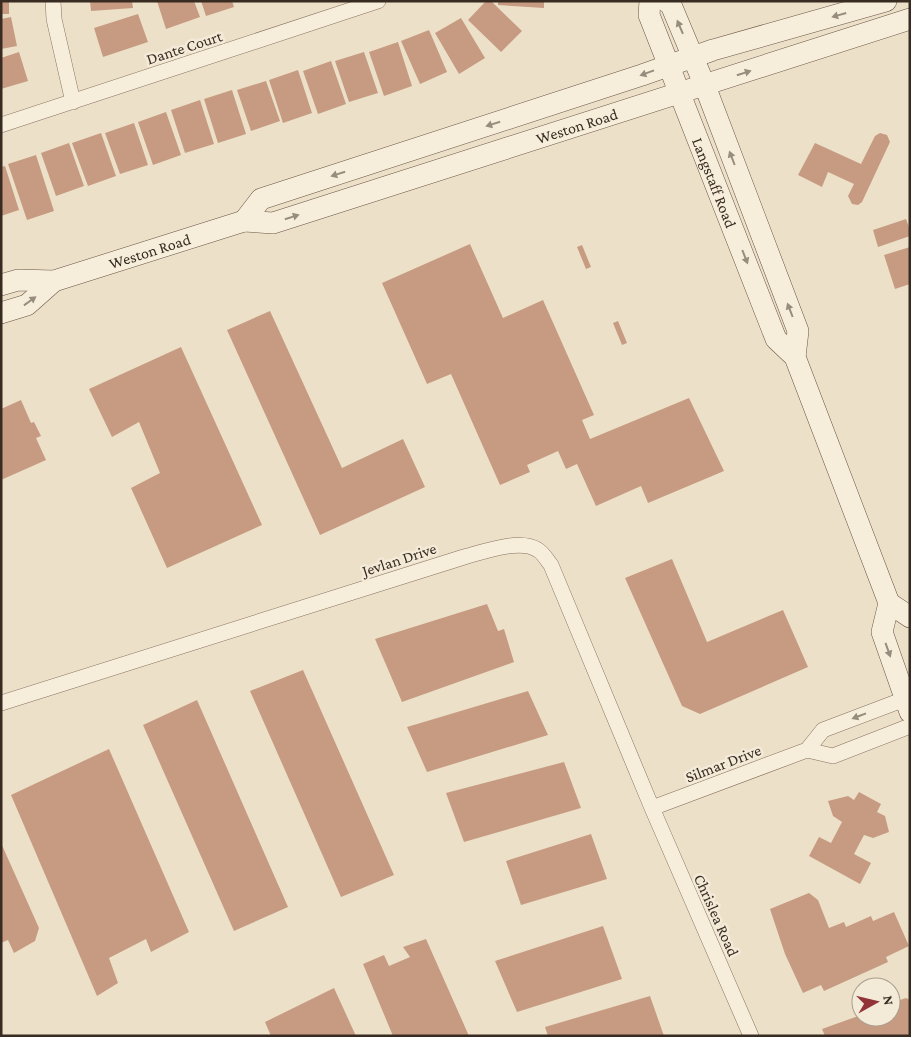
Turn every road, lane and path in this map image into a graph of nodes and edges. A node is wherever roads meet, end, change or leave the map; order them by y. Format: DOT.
graph roads {
  1 [pos="53,1"];
  2 [pos="378,1"];
  3 [pos="650,1"];
  4 [pos="666,1"];
  5 [pos="886,1"];
  6 [pos="910,19"];
  7 [pos="693,57"];
  8 [pos="669,65"];
  9 [pos="706,86"];
  10 [pos="681,94"];
  11 [pos="73,102"];
  12 [pos="1,125"];
  13 [pos="244,221"];
  14 [pos="54,280"];
  15 [pos="1,286"];
  16 [pos="1,313"];
  17 [pos="795,357"];
  18 [pos="889,603"];
  19 [pos="910,617"];
  20 [pos="908,702"];
  21 [pos="1,703"];
  22 [pos="910,726"];
  23 [pos="807,750"];
  24 [pos="652,808"];
  25 [pos="751,1036"];
  1 -- 11 [label="street"];
  2 -- 11 [label="street, Dante Court"];
  3 -- 8 [label="main road, Langstaff Road"];
  7 -- 4 [label="main road, Langstaff Road, one-way"];
  5 -- 7 [label="main road, Weston Road, one-way"];
  9 -- 6 [label="main road, Weston Road, one-way"];
  7 -- 8 [label="main road, Weston Road"];
  7 -- 9 [label="main road, Langstaff Road"];
  8 -- 10 [label="main road, Langstaff Road"];
  8 -- 13 [label="main road, Weston Road, one-way"];
  9 -- 10 [label="main road, Weston Road"];
  17 -- 9 [label="main road, Langstaff Road, one-way"];
  13 -- 10 [label="main road, Weston Road, one-way"];
  10 -- 17 [label="main road, Langstaff Road, one-way"];
  11 -- 12 [label="street, Dante Court"];
  13 -- 14 [label="main road, Weston Road"];
  14 -- 15 [label="main road, Weston Road"];
  16 -- 14 [label="main road, Weston Road, one-way"];
  17 -- 18 [label="main road, Langstaff Road"];
  18 -- 19 [label="main road"];
  18 -- 20 [label="main road, one-way"];
  20 -- 23 [label="street, one-way"];
  21 -- 24 [label="street, Jevlan Drive"];
  22 -- 23 [label="street"];
  23 -- 24 [label="street, Silmar Drive"];
  24 -- 25 [label="street, Chrislea Road"];
}
